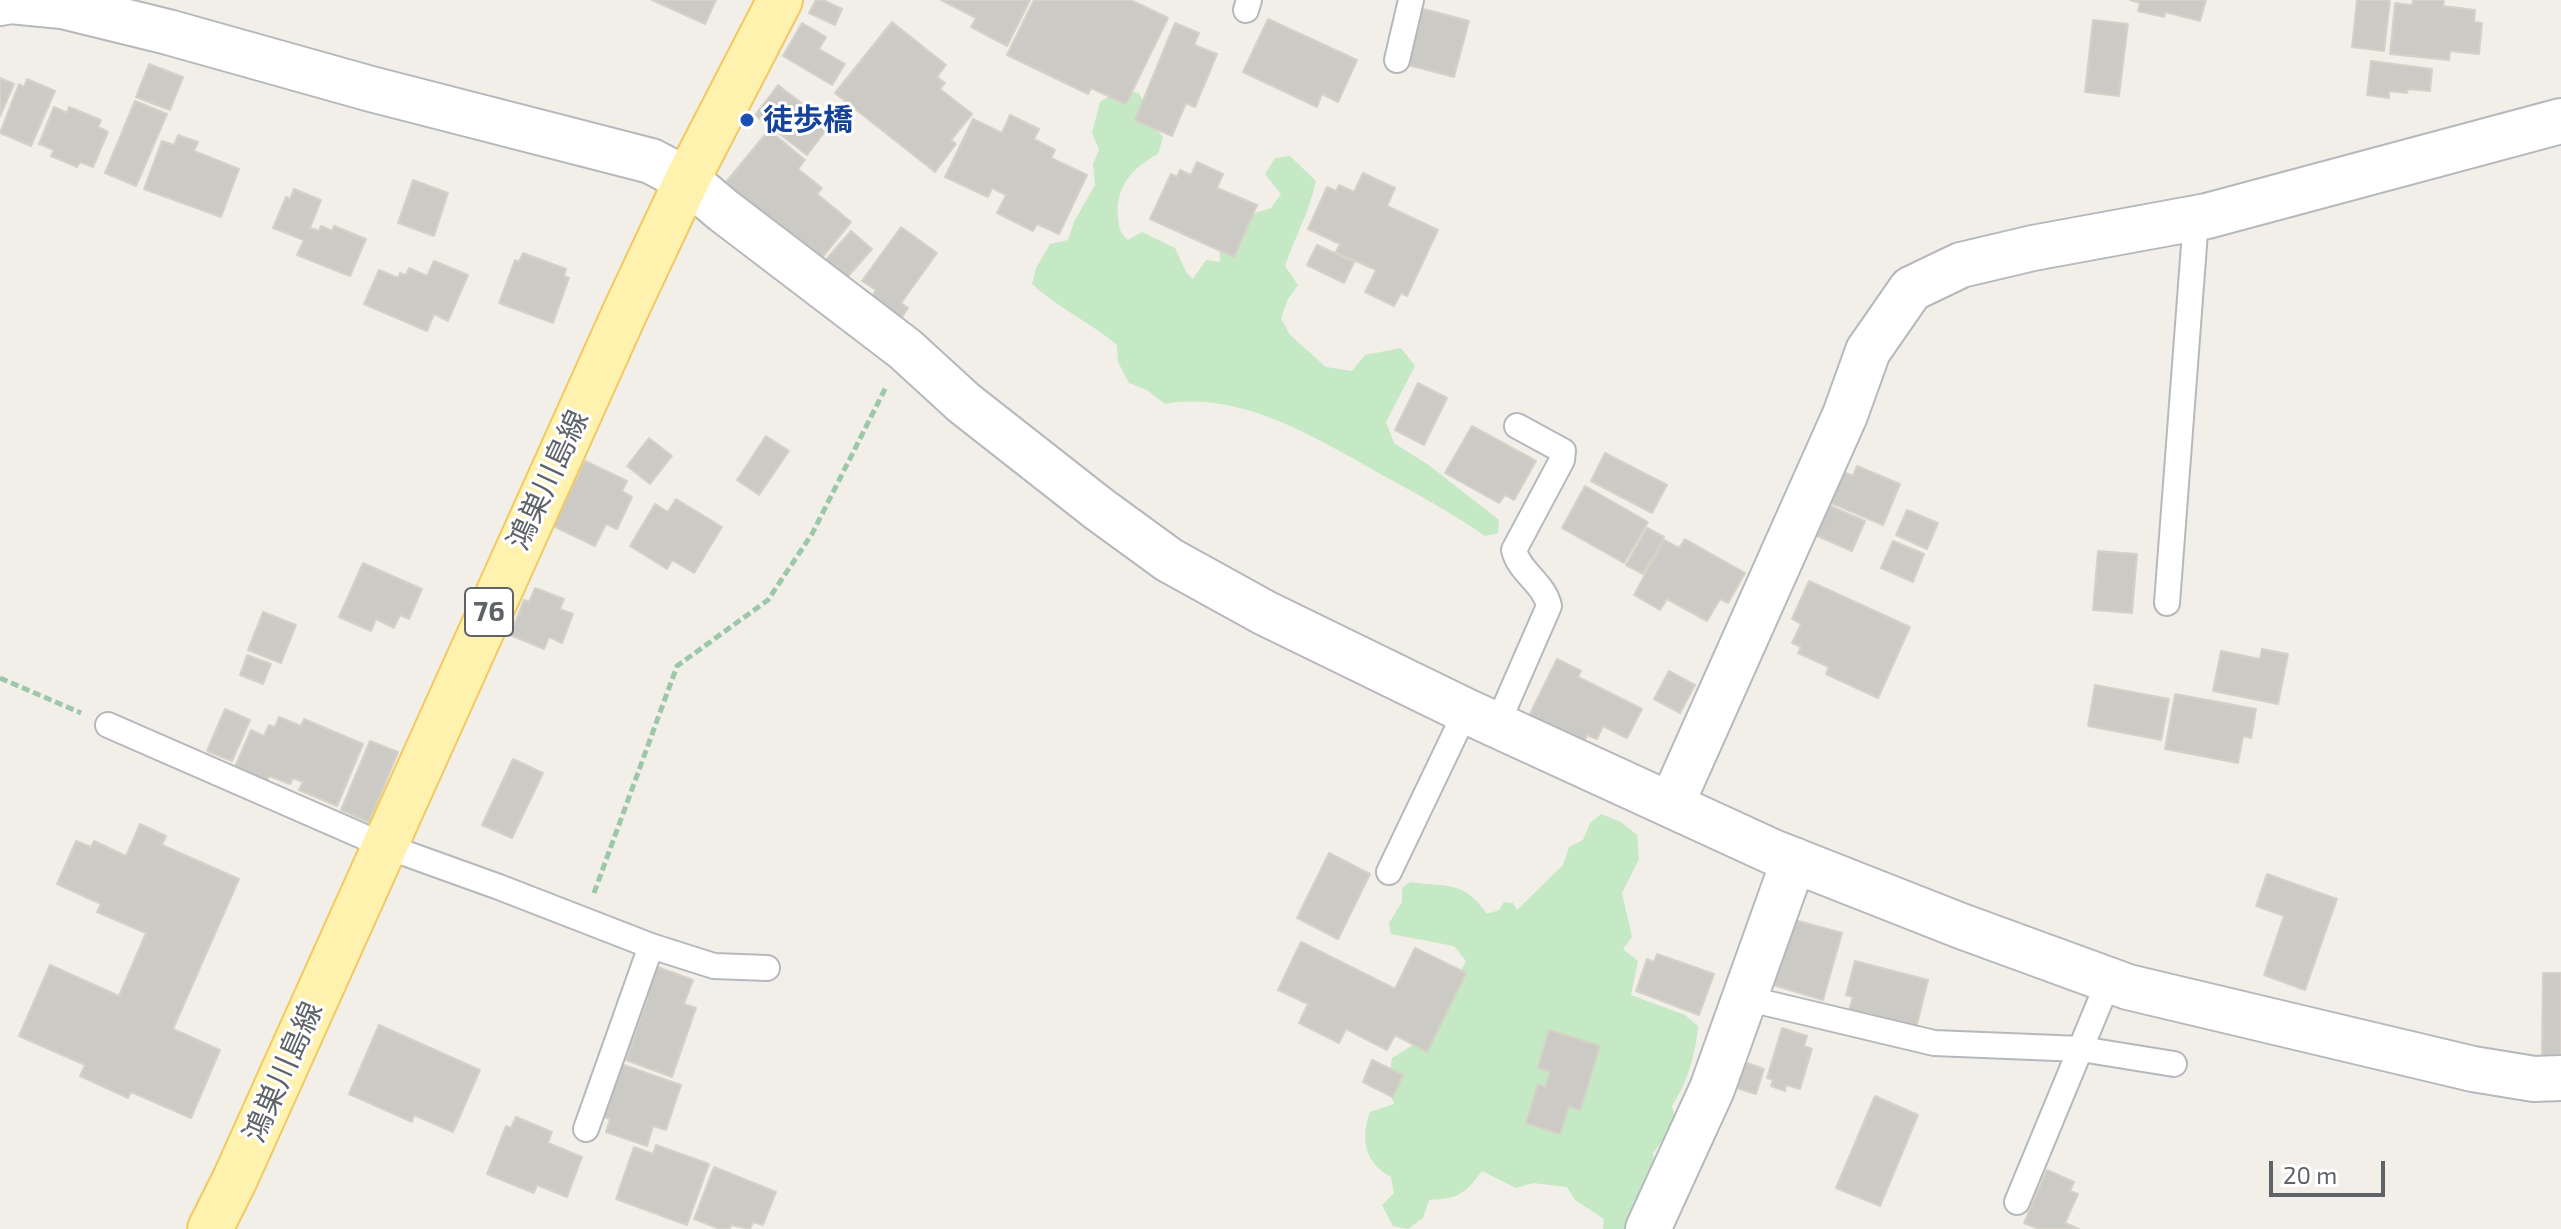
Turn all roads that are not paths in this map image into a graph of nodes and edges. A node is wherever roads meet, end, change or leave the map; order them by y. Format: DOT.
graph roads {
  1 [pos="780,0"];
  2 [pos="1411,0"];
  3 [pos="0,3"];
  4 [pos="1397,60"];
  5 [pos="2561,121"];
  6 [pos="687,180"];
  7 [pos="2196,219"];
  8 [pos="1517,426"];
  9 [pos="2167,603"];
  10 [pos="1482,718"];
  11 [pos="108,725"];
  12 [pos="1671,805"];
  13 [pos="385,846"];
  14 [pos="1794,860"];
  15 [pos="1389,872"];
  16 [pos="651,946"];
  17 [pos="767,968"];
  18 [pos="2109,980"];
  19 [pos="1745,998"];
  20 [pos="2081,1049"];
  21 [pos="2174,1064"];
  22 [pos="2561,1078"];
  23 [pos="586,1129"];
  24 [pos="2017,1202"];
  25 [pos="210,1229"];
  26 [pos="1648,1229"];
  1 -- 6 [label="main road, 鴻巣川島線 / 76"];
  2 -- 4 [label="lane"];
  3 -- 6 [label="street"];
  5 -- 7 [label="street"];
  6 -- 10 [label="street"];
  6 -- 13 [label="main road, 鴻巣川島線 / 76"];
  7 -- 9 [label="lane"];
  7 -- 12 [label="street"];
  8 -- 10 [label="lane"];
  10 -- 12 [label="street"];
  10 -- 15 [label="lane"];
  11 -- 13 [label="lane"];
  12 -- 14 [label="street"];
  13 -- 16 [label="lane"];
  13 -- 25 [label="main road, 鴻巣川島線 / 76"];
  14 -- 18 [label="street"];
  14 -- 19 [label="street"];
  16 -- 17 [label="lane"];
  16 -- 23 [label="lane"];
  18 -- 20 [label="lane"];
  18 -- 22 [label="street"];
  19 -- 20 [label="lane"];
  19 -- 26 [label="street"];
  20 -- 21 [label="lane"];
  20 -- 24 [label="lane"];
}
